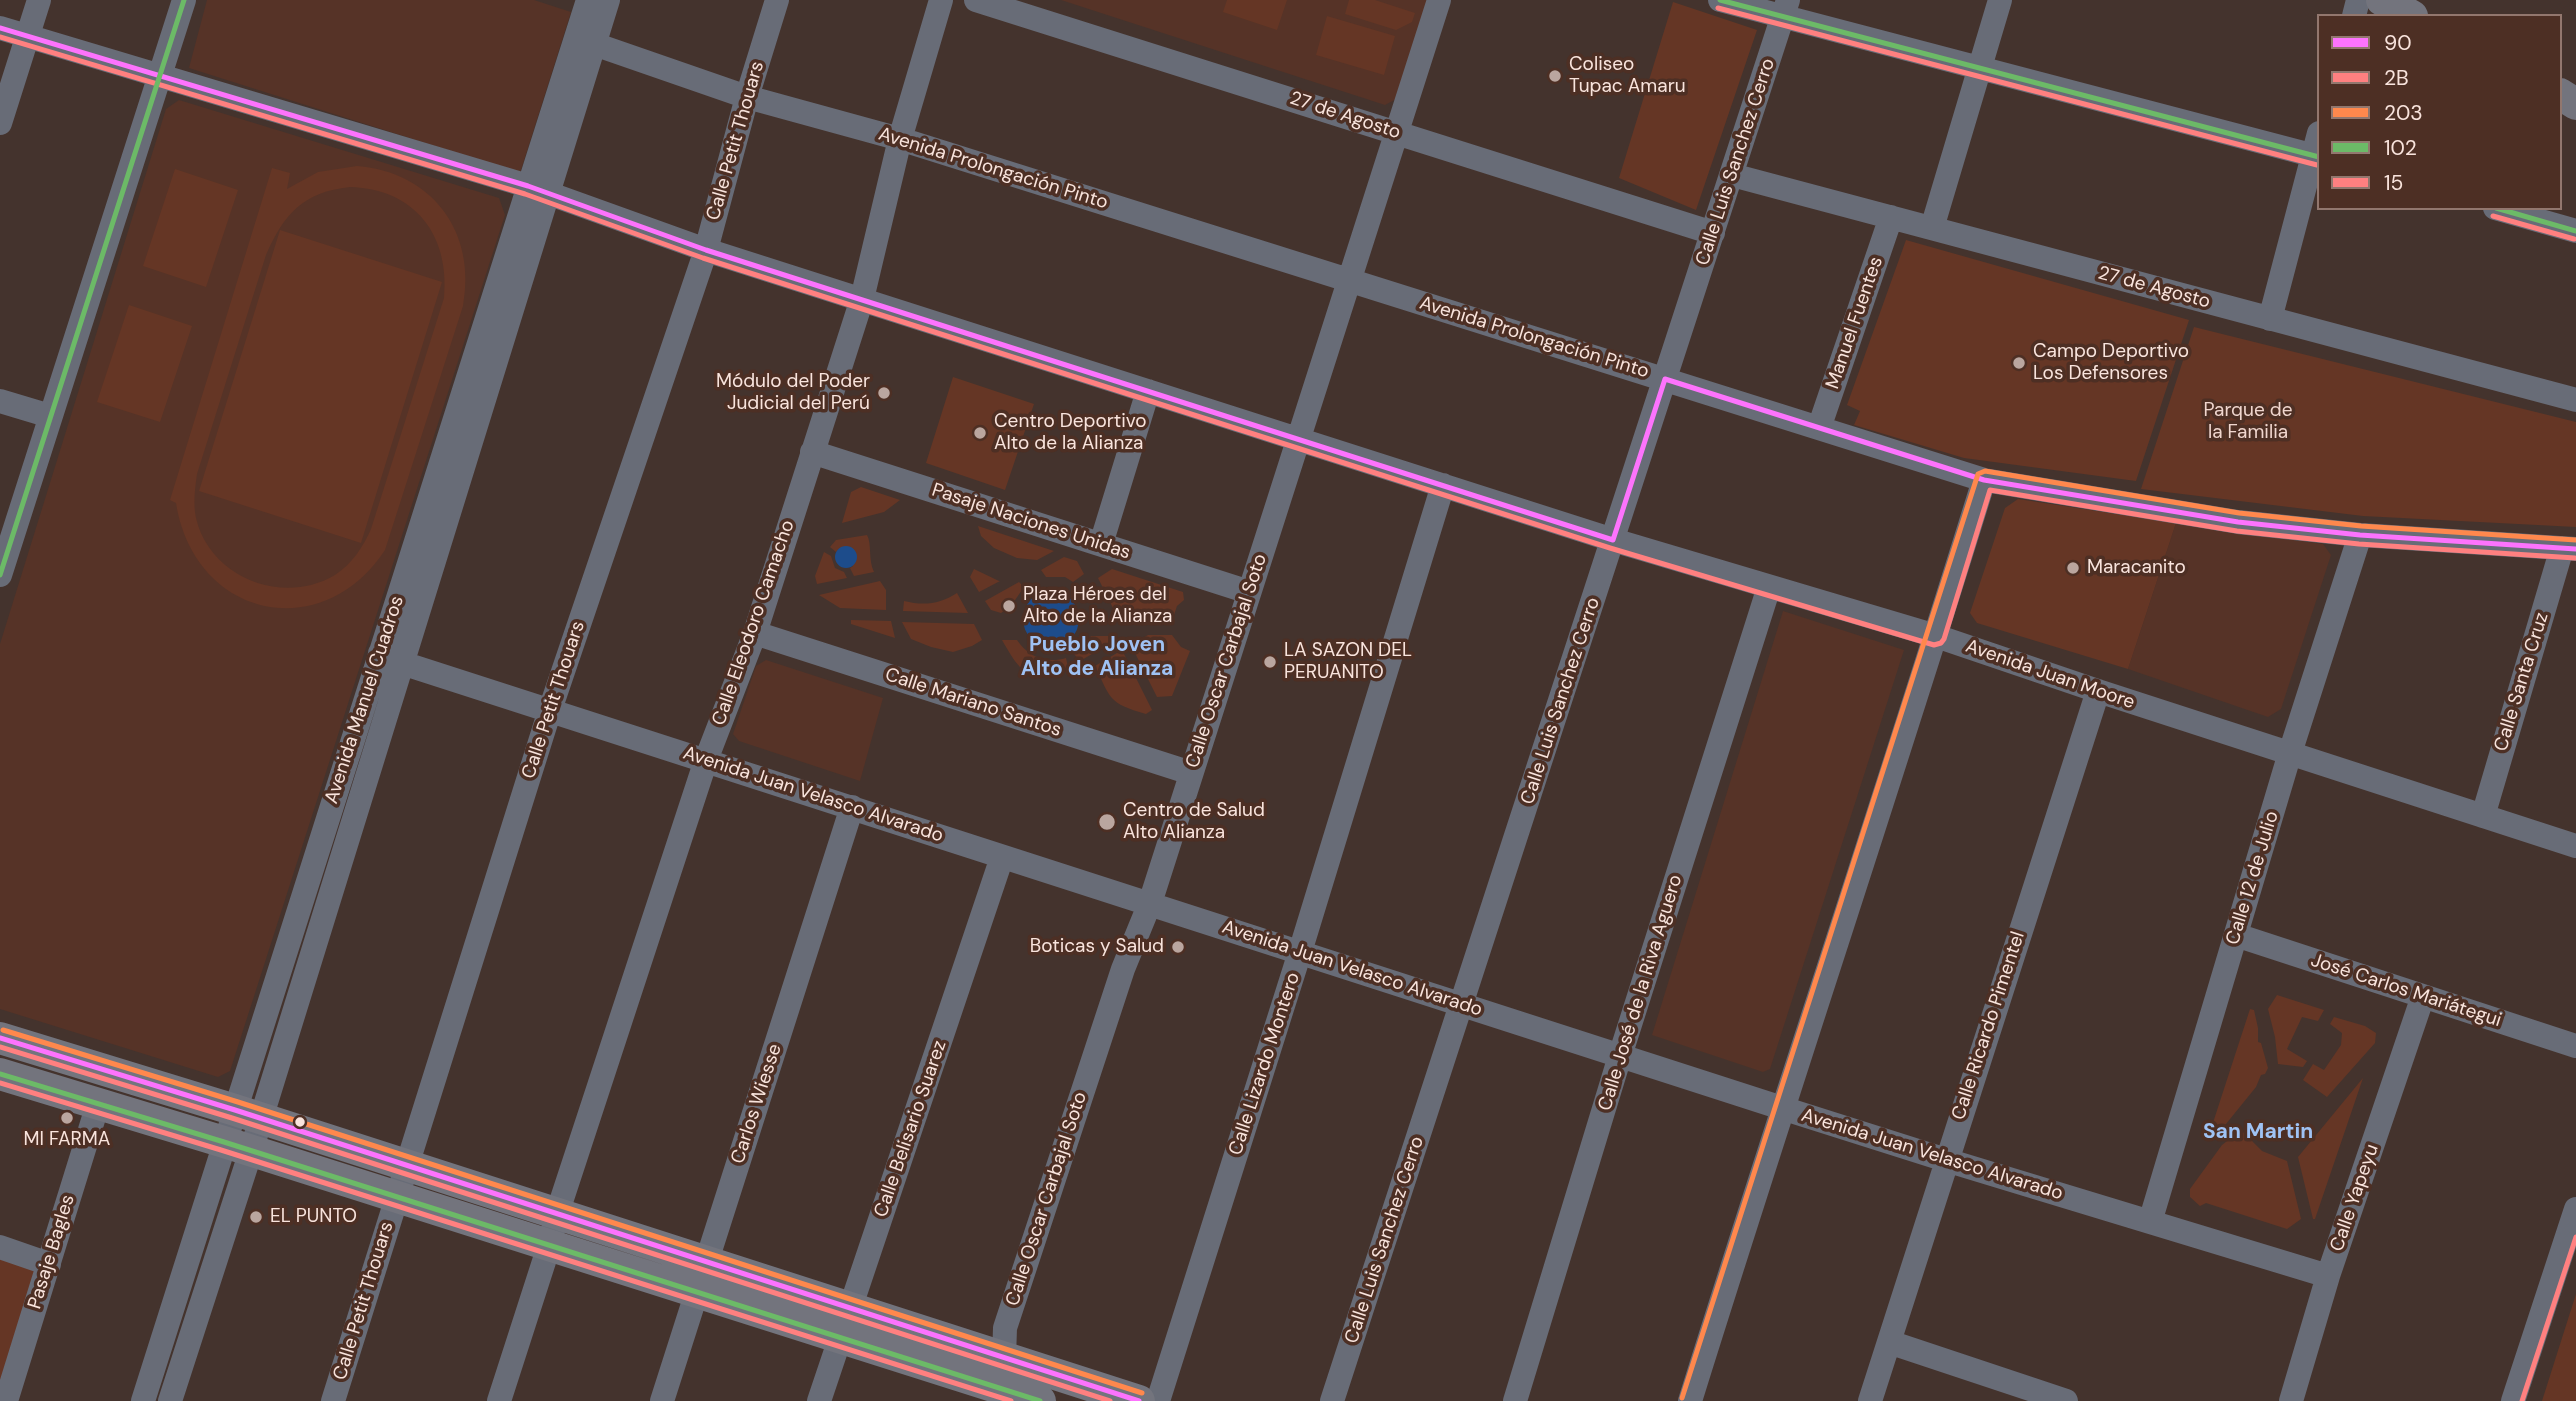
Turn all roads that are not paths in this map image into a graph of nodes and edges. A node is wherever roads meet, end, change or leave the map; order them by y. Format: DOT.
graph roads {
  1 [pos="39,0"];
  2 [pos="184,0"];
  3 [pos="588,0"];
  4 [pos="608,0"];
  5 [pos="777,0"];
  6 [pos="941,0"];
  7 [pos="976,0"];
  8 [pos="1439,0"];
  9 [pos="1720,0"];
  10 [pos="2000,0"];
  11 [pos="2382,0"];
  12 [pos="1786,9"];
  13 [pos="2409,14"];
  14 [pos="0,28"];
  15 [pos="28,36"];
  16 [pos="594,44"];
  17 [pos="1978,67"];
  18 [pos="160,76"];
  19 [pos="747,97"];
  20 [pos="0,123"];
  21 [pos="1396,132"];
  22 [pos="900,139"];
  23 [pos="2317,149"];
  24 [pos="1732,175"];
  25 [pos="538,190"];
  26 [pos="2502,210"];
  27 [pos="1891,217"];
  28 [pos="1932,228"];
  29 [pos="2576,232"];
  30 [pos="1713,233"];
  31 [pos="706,250"];
  32 [pos="1349,280"];
  33 [pos="862,299"];
  34 [pos="2270,319"];
  35 [pos="1665,379"];
  36 [pos="1148,391"];
  37 [pos="2576,400"];
  38 [pos="0,401"];
  39 [pos="50,416"];
  40 [pos="1819,428"];
  41 [pos="1298,439"];
  42 [pos="812,452"];
  43 [pos="1984,480"];
  44 [pos="1443,485"];
  45 [pos="2360,535"];
  46 [pos="1613,540"];
  47 [pos="5,542"];
  48 [pos="1101,544"];
  49 [pos="2569,548"];
  50 [pos="0,575"];
  51 [pos="1769,587"];
  52 [pos="1250,592"];
  53 [pos="755,633"];
  54 [pos="1936,636"];
  55 [pos="391,658"];
  56 [pos="2098,691"];
  57 [pos="550,710"];
  58 [pos="2290,753"];
  59 [pos="706,760"];
  60 [pos="1191,773"];
  61 [pos="852,807"];
  62 [pos="2483,816"];
  63 [pos="2576,846"];
  64 [pos="1002,857"];
  65 [pos="1150,903"];
  66 [pos="2236,935"];
  67 [pos="1300,952"];
  68 [pos="2424,996"];
  69 [pos="1461,1005"];
  70 [pos="0,1038"];
  71 [pos="2576,1046"];
  72 [pos="1620,1056"];
  73 [pos="0,1074"];
  74 [pos="98,1104"];
  75 [pos="1782,1108"];
  76 [pos="248,1115"];
  77 [pos="238,1146"];
  78 [pos="1946,1160"];
  79 [pos="407,1166"];
  80 [pos="397,1197"];
  81 [pos="2576,1209"];
  82 [pos="557,1214"];
  83 [pos="2150,1222"];
  84 [pos="550,1246"];
  85 [pos="0,1247"];
  86 [pos="706,1262"];
  87 [pos="49,1264"];
  88 [pos="2328,1276"];
  89 [pos="697,1292"];
  90 [pos="850,1308"];
  91 [pos="839,1337"];
  92 [pos="1889,1342"];
  93 [pos="996,1382"];
  94 [pos="5,1401"];
  95 [pos="143,1401"];
  96 [pos="170,1401"];
  97 [pos="333,1401"];
  98 [pos="499,1401"];
  99 [pos="662,1401"];
  100 [pos="819,1401"];
  101 [pos="1040,1401"];
  102 [pos="1139,1401"];
  103 [pos="1158,1401"];
  104 [pos="1332,1401"];
  105 [pos="1515,1401"];
  106 [pos="1690,1401"];
  107 [pos="1870,1401"];
  108 [pos="2066,1401"];
  109 [pos="2291,1401"];
  110 [pos="2513,1401"];
  1 -- 15 [label="street"];
  2 -- 18 [label="street"];
  3 -- 25 [label="street, Avenida Manuel Cuadros"];
  4 -- 16 [label="street, Avenida Manuel Cuadros"];
  5 -- 19 [label="street, Calle Petit Thouars"];
  6 -- 22 [label="street, Calle Eleodoro Camacho"];
  7 -- 21 [label="street, 27 de Agosto"];
  8 -- 21 [label="street, Calle Oscar Carbajal Soto"];
  9 -- 12 [label="street"];
  10 -- 17 [label="street"];
  11 -- 13 [label="main road"];
  12 -- 17 [label="street"];
  12 -- 24 [label="street, Calle Luis Sanchez Cerro"];
  14 -- 15 [label="street, Avenida Juan Moore"];
  15 -- 18 [label="street, Avenida Juan Moore"];
  15 -- 20 [label="street"];
  16 -- 19 [label="street, Avenida Prolongación Pinto"];
  16 -- 25 [label="street, Avenida Manuel Cuadros"];
  17 -- 23 [label="street"];
  17 -- 28 [label="street"];
  18 -- 25 [label="street, Avenida Juan Moore"];
  18 -- 39 [label="street"];
  19 -- 22 [label="street, Avenida Prolongación Pinto"];
  19 -- 31 [label="street, Calle Petit Thouars"];
  21 -- 30 [label="street, 27 de Agosto"];
  21 -- 32 [label="street, Calle Oscar Carbajal Soto"];
  22 -- 32 [label="street, Avenida Prolongación Pinto"];
  22 -- 33 [label="street, Calle Eleodoro Camacho"];
  23 -- 34 [label="street"];
  24 -- 27 [label="street, 27 de Agosto"];
  24 -- 30 [label="street, Calle Luis Sanchez Cerro"];
  25 -- 31 [label="street, Avenida Juan Moore"];
  25 -- 55 [label="street, Avenida Manuel Cuadros"];
  26 -- 29 [label="street"];
  27 -- 28 [label="street, 27 de Agosto"];
  27 -- 40 [label="street, Manuel Fuentes"];
  28 -- 34 [label="street, 27 de Agosto"];
  30 -- 35 [label="street, Calle Luis Sanchez Cerro"];
  31 -- 33 [label="street, Avenida Juan Moore"];
  31 -- 57 [label="street, Calle Petit Thouars"];
  32 -- 35 [label="street, Avenida Prolongación Pinto"];
  32 -- 41 [label="street, Calle Oscar Carbajal Soto"];
  33 -- 36 [label="street, Avenida Juan Moore"];
  33 -- 42 [label="street, Calle Eleodoro Camacho"];
  34 -- 37 [label="street, 27 de Agosto"];
  35 -- 40 [label="street, Avenida Prolongación Pinto"];
  35 -- 46 [label="street, Calle Luis Sanchez Cerro"];
  36 -- 41 [label="street, Avenida Juan Moore"];
  36 -- 48 [label="street"];
  38 -- 39 [label="street"];
  39 -- 47 [label="street"];
  40 -- 43 [label="street, Avenida Prolongación Pinto"];
  41 -- 44 [label="street, Avenida Juan Moore"];
  41 -- 52 [label="street, Calle Oscar Carbajal Soto"];
  42 -- 48 [label="street, Pasaje Naciones Unidas"];
  42 -- 53 [label="street, Calle Eleodoro Camacho"];
  43 -- 45 [label="street, Avenida Prolongación Pinto"];
  43 -- 54 [label="street"];
  44 -- 46 [label="street, Avenida Juan Moore"];
  44 -- 67 [label="street, Calle Lizardo Montero"];
  45 -- 49 [label="street, Avenida Prolongación Pinto"];
  45 -- 58 [label="street, Calle 12 de Julio"];
  46 -- 51 [label="street, Avenida Juan Moore"];
  46 -- 69 [label="street, Calle Luis Sanchez Cerro"];
  47 -- 50 [label="street"];
  48 -- 52 [label="street, Pasaje Naciones Unidas"];
  49 -- 62 [label="street, Calle Santa Cruz"];
  51 -- 54 [label="street, Avenida Juan Moore"];
  51 -- 72 [label="street, Calle José de la Riva Aguero"];
  52 -- 60 [label="street, Calle Oscar Carbajal Soto"];
  53 -- 59 [label="street, Calle Eleodoro Camacho"];
  53 -- 60 [label="street, Calle Mariano Santos"];
  54 -- 56 [label="street, Avenida Juan Moore"];
  54 -- 75 [label="street"];
  55 -- 57 [label="street, Avenida Juan Velasco Alvarado"];
  55 -- 76 [label="street, Avenida Manuel Cuadros"];
  56 -- 58 [label="street, Avenida Juan Moore"];
  56 -- 78 [label="street, Calle Ricardo Pimentel"];
  57 -- 59 [label="street, Avenida Juan Velasco Alvarado"];
  57 -- 79 [label="street, Calle Petit Thouars"];
  58 -- 62 [label="street, Avenida Juan Moore"];
  58 -- 66 [label="street, Calle 12 de Julio"];
  59 -- 61 [label="street, Avenida Juan Velasco Alvarado"];
  59 -- 82 [label="street, Calle Eleodoro Camacho"];
  60 -- 65 [label="street, Calle Oscar Carbajal Soto"];
  61 -- 64 [label="street, Avenida Juan Velasco Alvarado"];
  61 -- 86 [label="street, Carlos Wiesse"];
  62 -- 63 [label="street, Avenida Juan Moore"];
  64 -- 65 [label="street, Avenida Juan Velasco Alvarado"];
  64 -- 90 [label="street, Calle Belisario Suarez"];
  65 -- 67 [label="street, Avenida Juan Velasco Alvarado"];
  65 -- 93 [label="street, Calle Oscar Carbajal Soto"];
  66 -- 68 [label="street, José Carlos Mariátegui"];
  66 -- 83 [label="street, Calle 12 de Julio"];
  67 -- 69 [label="street, Avenida Juan Velasco Alvarado"];
  67 -- 103 [label="street, Calle Lizardo Montero"];
  68 -- 71 [label="street, José Carlos Mariátegui"];
  68 -- 88 [label="street, Calle Yapeyu"];
  69 -- 72 [label="street, Avenida Juan Velasco Alvarado"];
  69 -- 104 [label="street, Calle Luis Sanchez Cerro"];
  70 -- 76 [label="main road"];
  72 -- 75 [label="street, Avenida Juan Velasco Alvarado"];
  72 -- 105 [label="street, Calle José de la Riva Aguero"];
  73 -- 74 [label="main road"];
  74 -- 77 [label="main road"];
  74 -- 87 [label="street, Pasaje Bagles"];
  75 -- 78 [label="street, Avenida Juan Velasco Alvarado"];
  75 -- 106 [label="street"];
  76 -- 77 [label="street, Avenida Manuel Cuadros"];
  76 -- 79 [label="main road"];
  77 -- 80 [label="main road"];
  77 -- 95 [label="street, Avenida Manuel Cuadros"];
  77 -- 96 [label="street, Avenida Manuel Cuadros"];
  78 -- 83 [label="street, Avenida Juan Velasco Alvarado"];
  78 -- 92 [label="street, Calle Ricardo Pimentel"];
  79 -- 80 [label="street, Calle Petit Thouars"];
  79 -- 82 [label="main road"];
  80 -- 84 [label="main road"];
  80 -- 97 [label="street, Calle Petit Thouars"];
  81 -- 110 [label="street"];
  82 -- 84 [label="street, Calle Eleodoro Camacho"];
  82 -- 86 [label="main road"];
  83 -- 88 [label="street, Avenida Juan Velasco Alvarado"];
  84 -- 89 [label="main road"];
  84 -- 98 [label="street, Calle Eleodoro Camacho"];
  85 -- 87 [label="street"];
  86 -- 89 [label="street, Carlos Wiesse"];
  86 -- 90 [label="main road"];
  87 -- 94 [label="street, Pasaje Bagles"];
  88 -- 109 [label="street, Calle Yapeyu"];
  89 -- 91 [label="main road"];
  89 -- 99 [label="street, Carlos Wiesse"];
  90 -- 91 [label="street, Calle Belisario Suarez"];
  90 -- 93 [label="main road"];
  91 -- 93 [label="main road"];
  91 -- 100 [label="street, Calle Belisario Suarez"];
  92 -- 107 [label="street, Calle Ricardo Pimentel"];
  92 -- 108 [label="street"];
  93 -- 101 [label="main road"];
  93 -- 102 [label="main road"];
}
